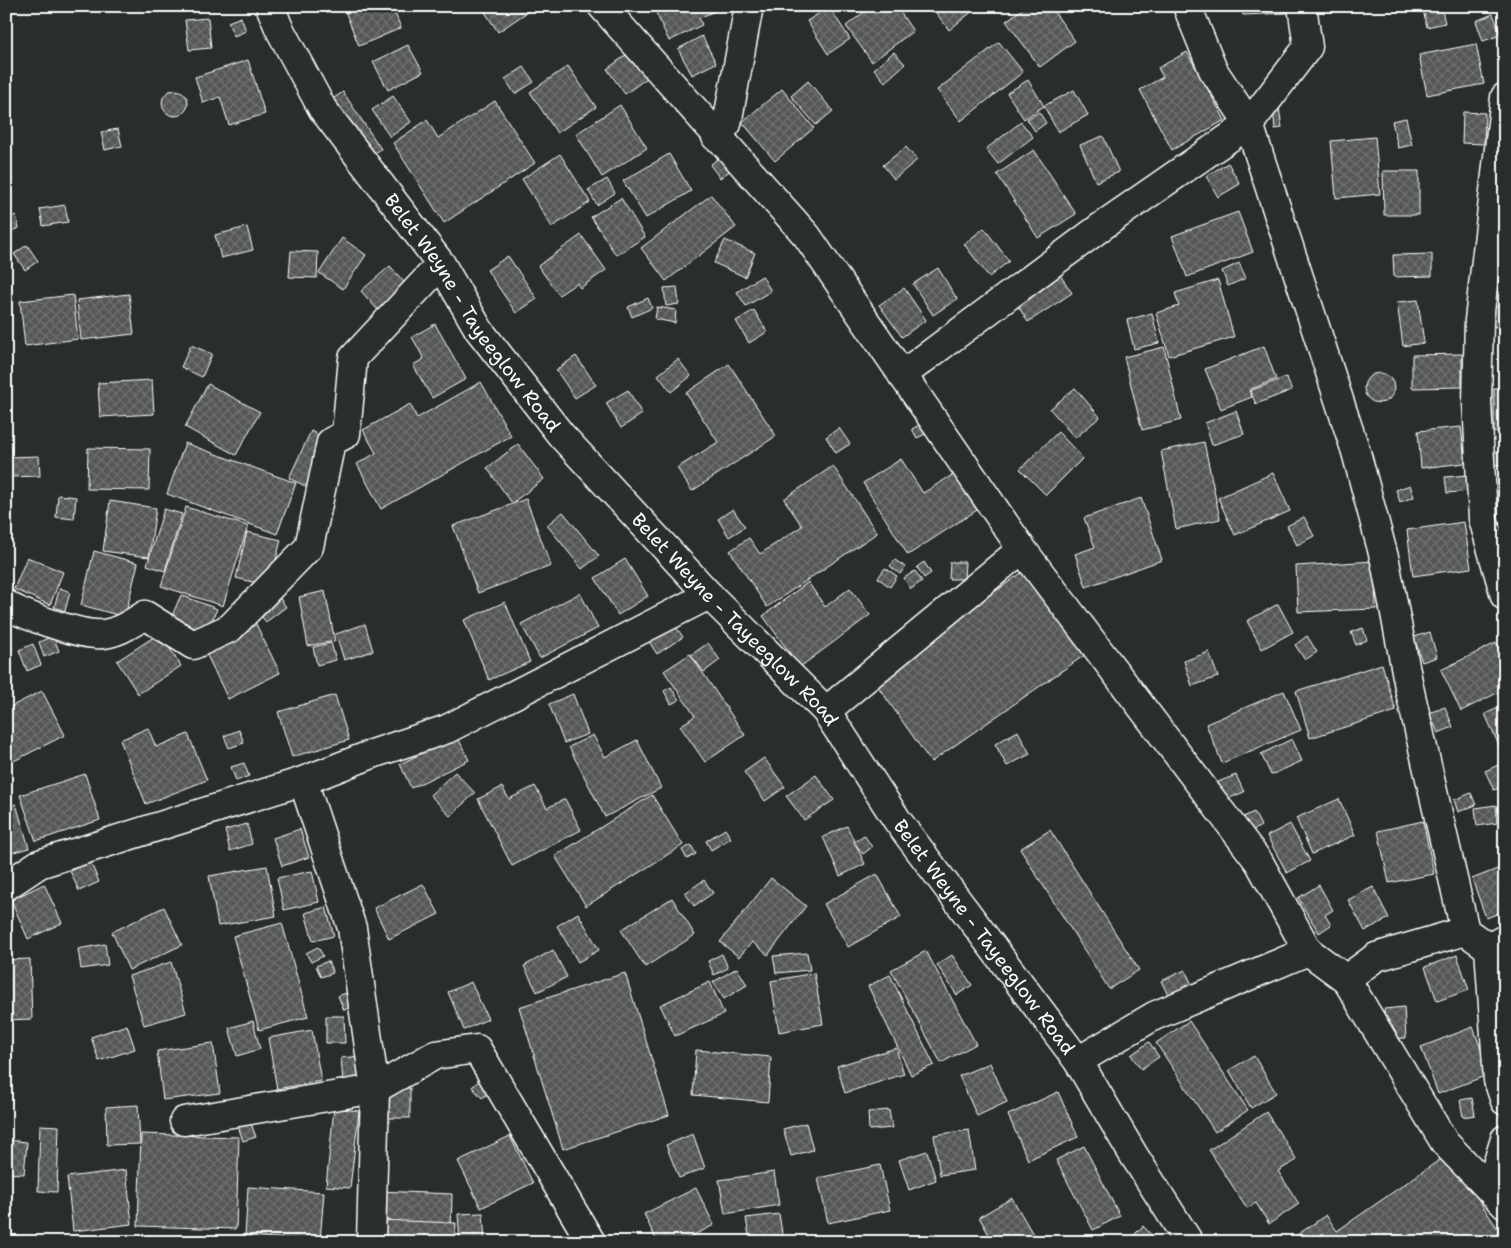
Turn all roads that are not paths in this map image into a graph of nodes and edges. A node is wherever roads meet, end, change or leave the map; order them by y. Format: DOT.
graph roads {
  1 [pos="270,6"];
  2 [pos="602,6"];
  3 [pos="749,6"];
  4 [pos="1187,6"];
  5 [pos="1302,6"];
  6 [pos="1505,97"];
  7 [pos="1249,124"];
  8 [pos="716,137"];
  9 [pos="441,264"];
  10 [pos="902,375"];
  11 [pos="1022,550"];
  12 [pos="709,595"];
  13 [pos="1505,596"];
  14 [pos="6,604"];
  15 [pos="826,711"];
  16 [pos="303,781"];
  17 [pos="6,886"];
  18 [pos="1465,932"];
  19 [pos="1497,944"];
  20 [pos="1308,951"];
  21 [pos="1346,979"];
  22 [pos="1078,1061"];
  23 [pos="375,1089"];
  24 [pos="1505,1101"];
  25 [pos="184,1121"];
  26 [pos="1505,1139"];
  27 [pos="1497,1196"];
  28 [pos="371,1242"];
  29 [pos="591,1242"];
  30 [pos="1189,1242"];
  1 -- 9 [label="street, Belet Weyne - Tayeeglow Road"];
  2 -- 8 [label="street"];
  3 -- 8 [label="street"];
  4 -- 7 [label="street"];
  5 -- 7 [label="street"];
  6 -- 13 [label="street"];
  7 -- 10 [label="street"];
  7 -- 18 [label="street"];
  8 -- 10 [label="street"];
  9 -- 12 [label="street, Belet Weyne - Tayeeglow Road"];
  9 -- 14 [label="street"];
  10 -- 11 [label="street"];
  11 -- 15 [label="street"];
  11 -- 20 [label="street"];
  12 -- 15 [label="street, Belet Weyne - Tayeeglow Road"];
  12 -- 16 [label="street"];
  15 -- 22 [label="street, Belet Weyne - Tayeeglow Road"];
  16 -- 17 [label="street"];
  16 -- 23 [label="street"];
  18 -- 19 [label="street"];
  18 -- 21 [label="street"];
  19 -- 24 [label="street"];
  20 -- 21 [label="street"];
  20 -- 22 [label="street"];
  21 -- 27 [label="street"];
  22 -- 30 [label="street, Belet Weyne - Tayeeglow Road"];
  23 -- 25 [label="street"];
  23 -- 28 [label="street"];
  23 -- 29 [label="street"];
  26 -- 27 [label="street"];
}
